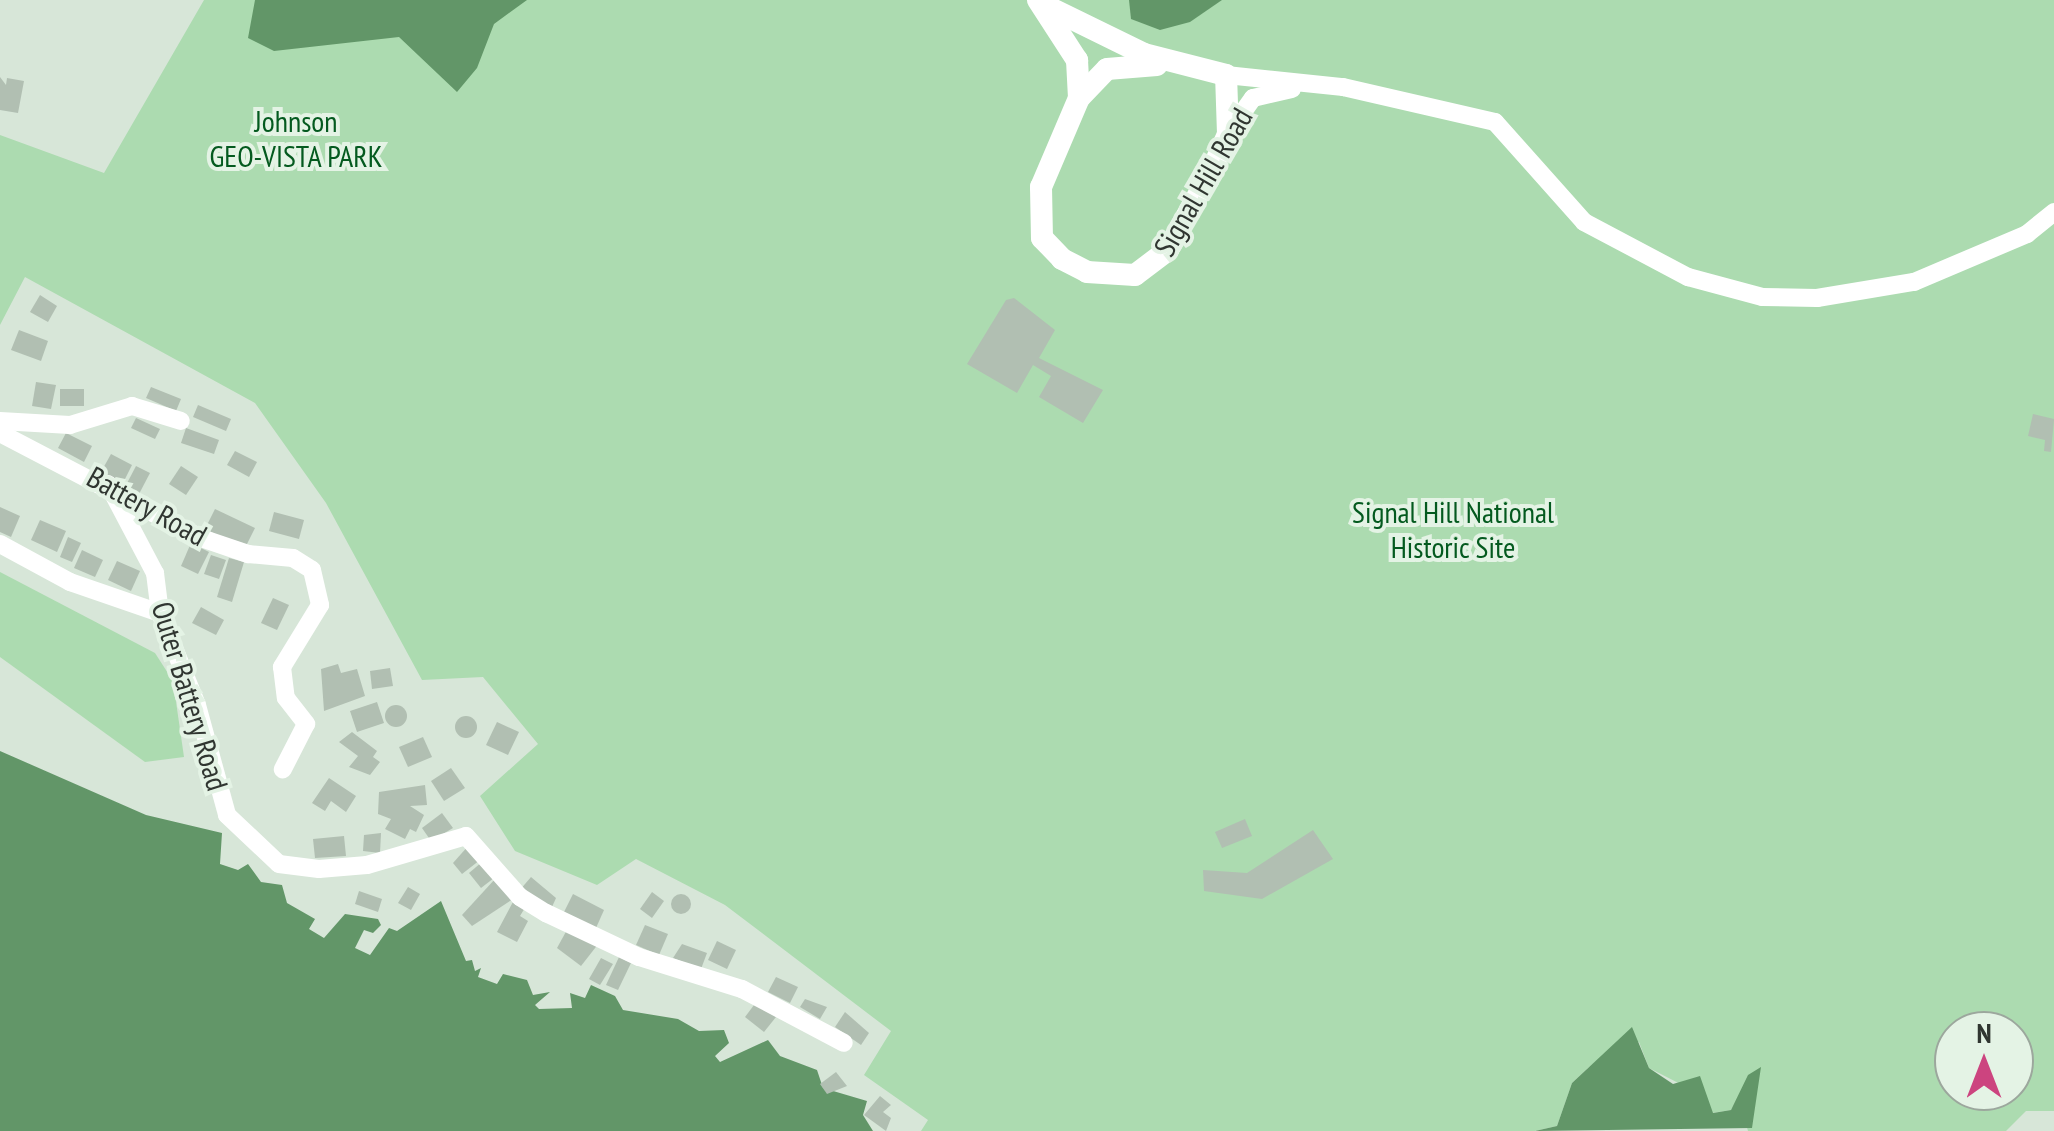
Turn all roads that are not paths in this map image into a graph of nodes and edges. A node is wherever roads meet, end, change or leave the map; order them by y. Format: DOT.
graph roads {
  1 [pos="1041,3"];
  2 [pos="1180,66"];
  3 [pos="1226,76"];
  4 [pos="1328,84"];
  5 [pos="1079,98"];
  6 [pos="1228,134"];
  7 [pos="2054,212"];
  8 [pos="181,421"];
  9 [pos="0,422"];
  10 [pos="0,433"];
  11 [pos="108,484"];
  12 [pos="0,544"];
  13 [pos="160,613"];
  14 [pos="283,768"];
  15 [pos="844,1042"];
  1 -- 2 [label="street, Signal Hill Road"];
  1 -- 5 [label="street, Signal Hill Road"];
  2 -- 3 [label="street, Signal Hill Road"];
  2 -- 5 [label="street"];
  3 -- 4 [label="street, Signal Hill Road"];
  3 -- 6 [label="street"];
  4 -- 6 [label="street, Signal Hill Road"];
  4 -- 7 [label="street, Signal Hill Road"];
  5 -- 6 [label="street, Signal Hill Road"];
  8 -- 9 [label="street"];
  10 -- 11 [label="street, Battery Road"];
  11 -- 13 [label="street, Outer Battery Road"];
  11 -- 14 [label="street, Battery Road"];
  12 -- 13 [label="street"];
  13 -- 15 [label="street, Outer Battery Road"];
}
